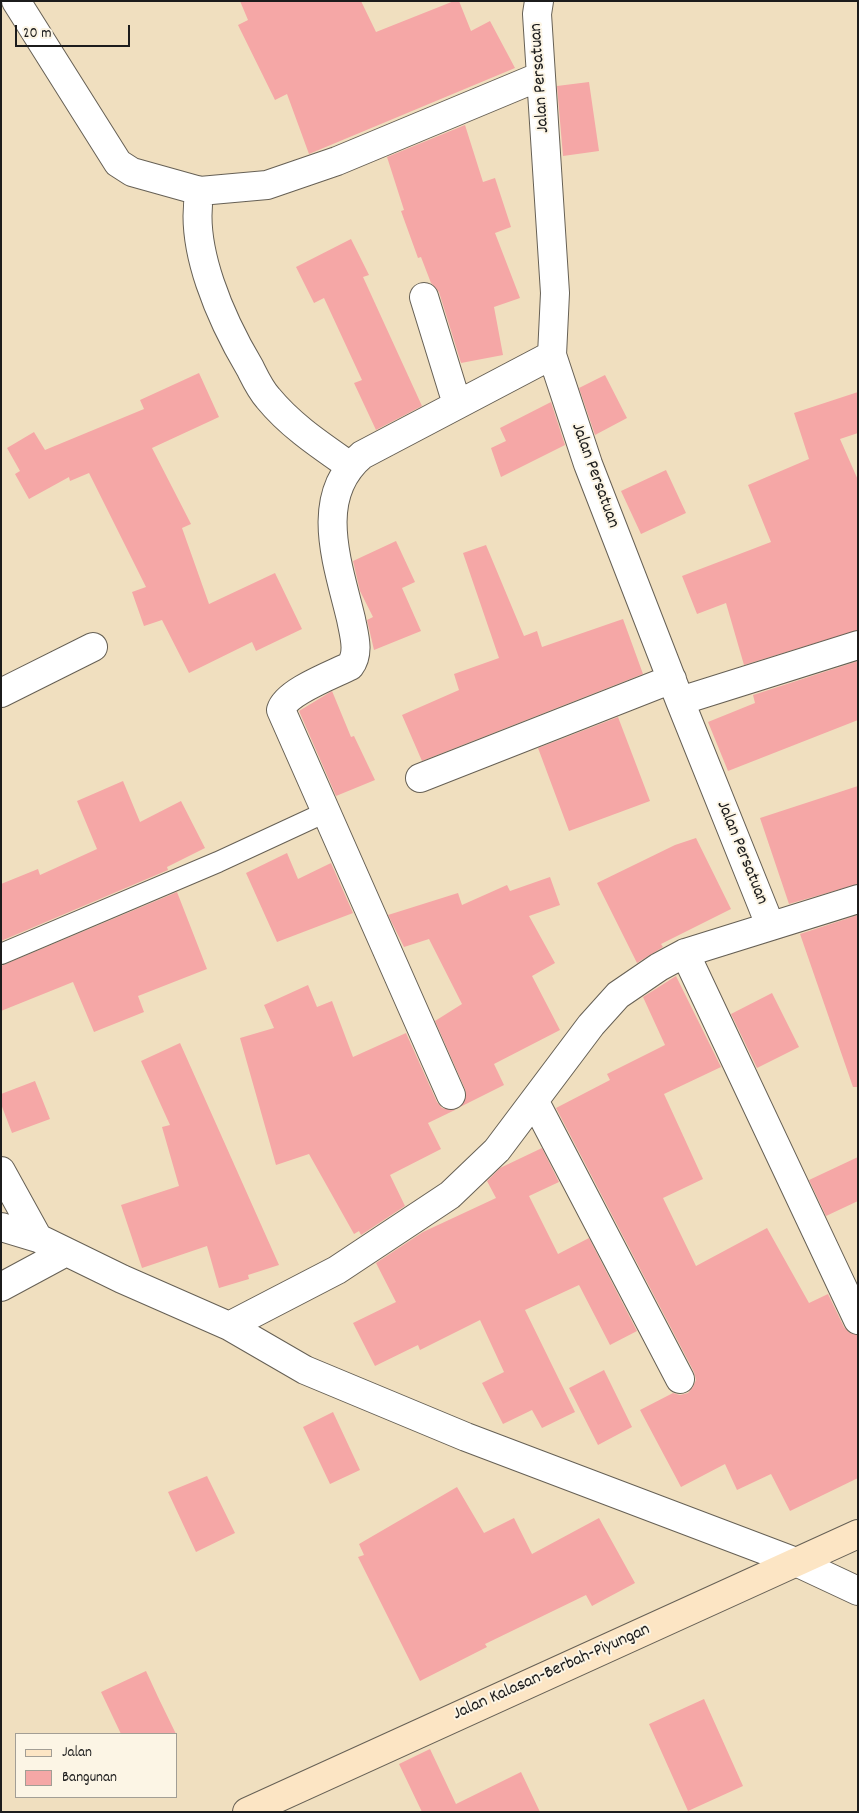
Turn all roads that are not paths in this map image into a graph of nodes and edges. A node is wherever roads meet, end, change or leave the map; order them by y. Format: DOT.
graph roads {
  1 [pos="16,1"];
  2 [pos="539,1"];
  3 [pos="541,76"];
  4 [pos="200,191"];
  5 [pos="424,297"];
  6 [pos="552,355"];
  7 [pos="457,404"];
  8 [pos="350,466"];
  9 [pos="858,644"];
  10 [pos="93,647"];
  11 [pos="676,690"];
  12 [pos="1,693"];
  13 [pos="420,778"];
  14 [pos="326,812"];
  15 [pos="858,899"];
  16 [pos="770,925"];
  17 [pos="685,953"];
  18 [pos="1,954"];
  19 [pos="451,1095"];
  20 [pos="535,1102"];
  21 [pos="1,1171"];
  22 [pos="1,1227"];
  23 [pos="38,1238"];
  24 [pos="66,1252"];
  25 [pos="1,1287"];
  26 [pos="858,1320"];
  27 [pos="229,1326"];
  28 [pos="680,1380"];
  29 [pos="858,1534"];
  30 [pos="796,1562"];
  31 [pos="858,1591"];
  32 [pos="247,1812"];
  1 -- 4 [label="street"];
  2 -- 3 [label="street, Jalan Persatuan"];
  3 -- 4 [label="street"];
  3 -- 6 [label="street, Jalan Persatuan"];
  4 -- 8 [label="street"];
  5 -- 7 [label="street"];
  6 -- 7 [label="street"];
  6 -- 11 [label="street, Jalan Persatuan"];
  7 -- 8 [label="street"];
  8 -- 14 [label="street"];
  9 -- 11 [label="street"];
  10 -- 12 [label="street"];
  11 -- 13 [label="street"];
  11 -- 16 [label="street, Jalan Persatuan"];
  14 -- 18 [label="lane"];
  14 -- 19 [label="street"];
  15 -- 16 [label="street"];
  16 -- 17 [label="street"];
  17 -- 20 [label="street"];
  17 -- 26 [label="street"];
  20 -- 27 [label="street"];
  20 -- 28 [label="street"];
  21 -- 23 [label="street"];
  22 -- 23 [label="street"];
  23 -- 24 [label="street"];
  24 -- 25 [label="street"];
  24 -- 27 [label="street"];
  27 -- 30 [label="street"];
  29 -- 30 [label="street, Jalan Kalasan-Berbah-Piyungan"];
  30 -- 31 [label="street"];
  30 -- 32 [label="street, Jalan Kalasan-Berbah-Piyungan"];
}
